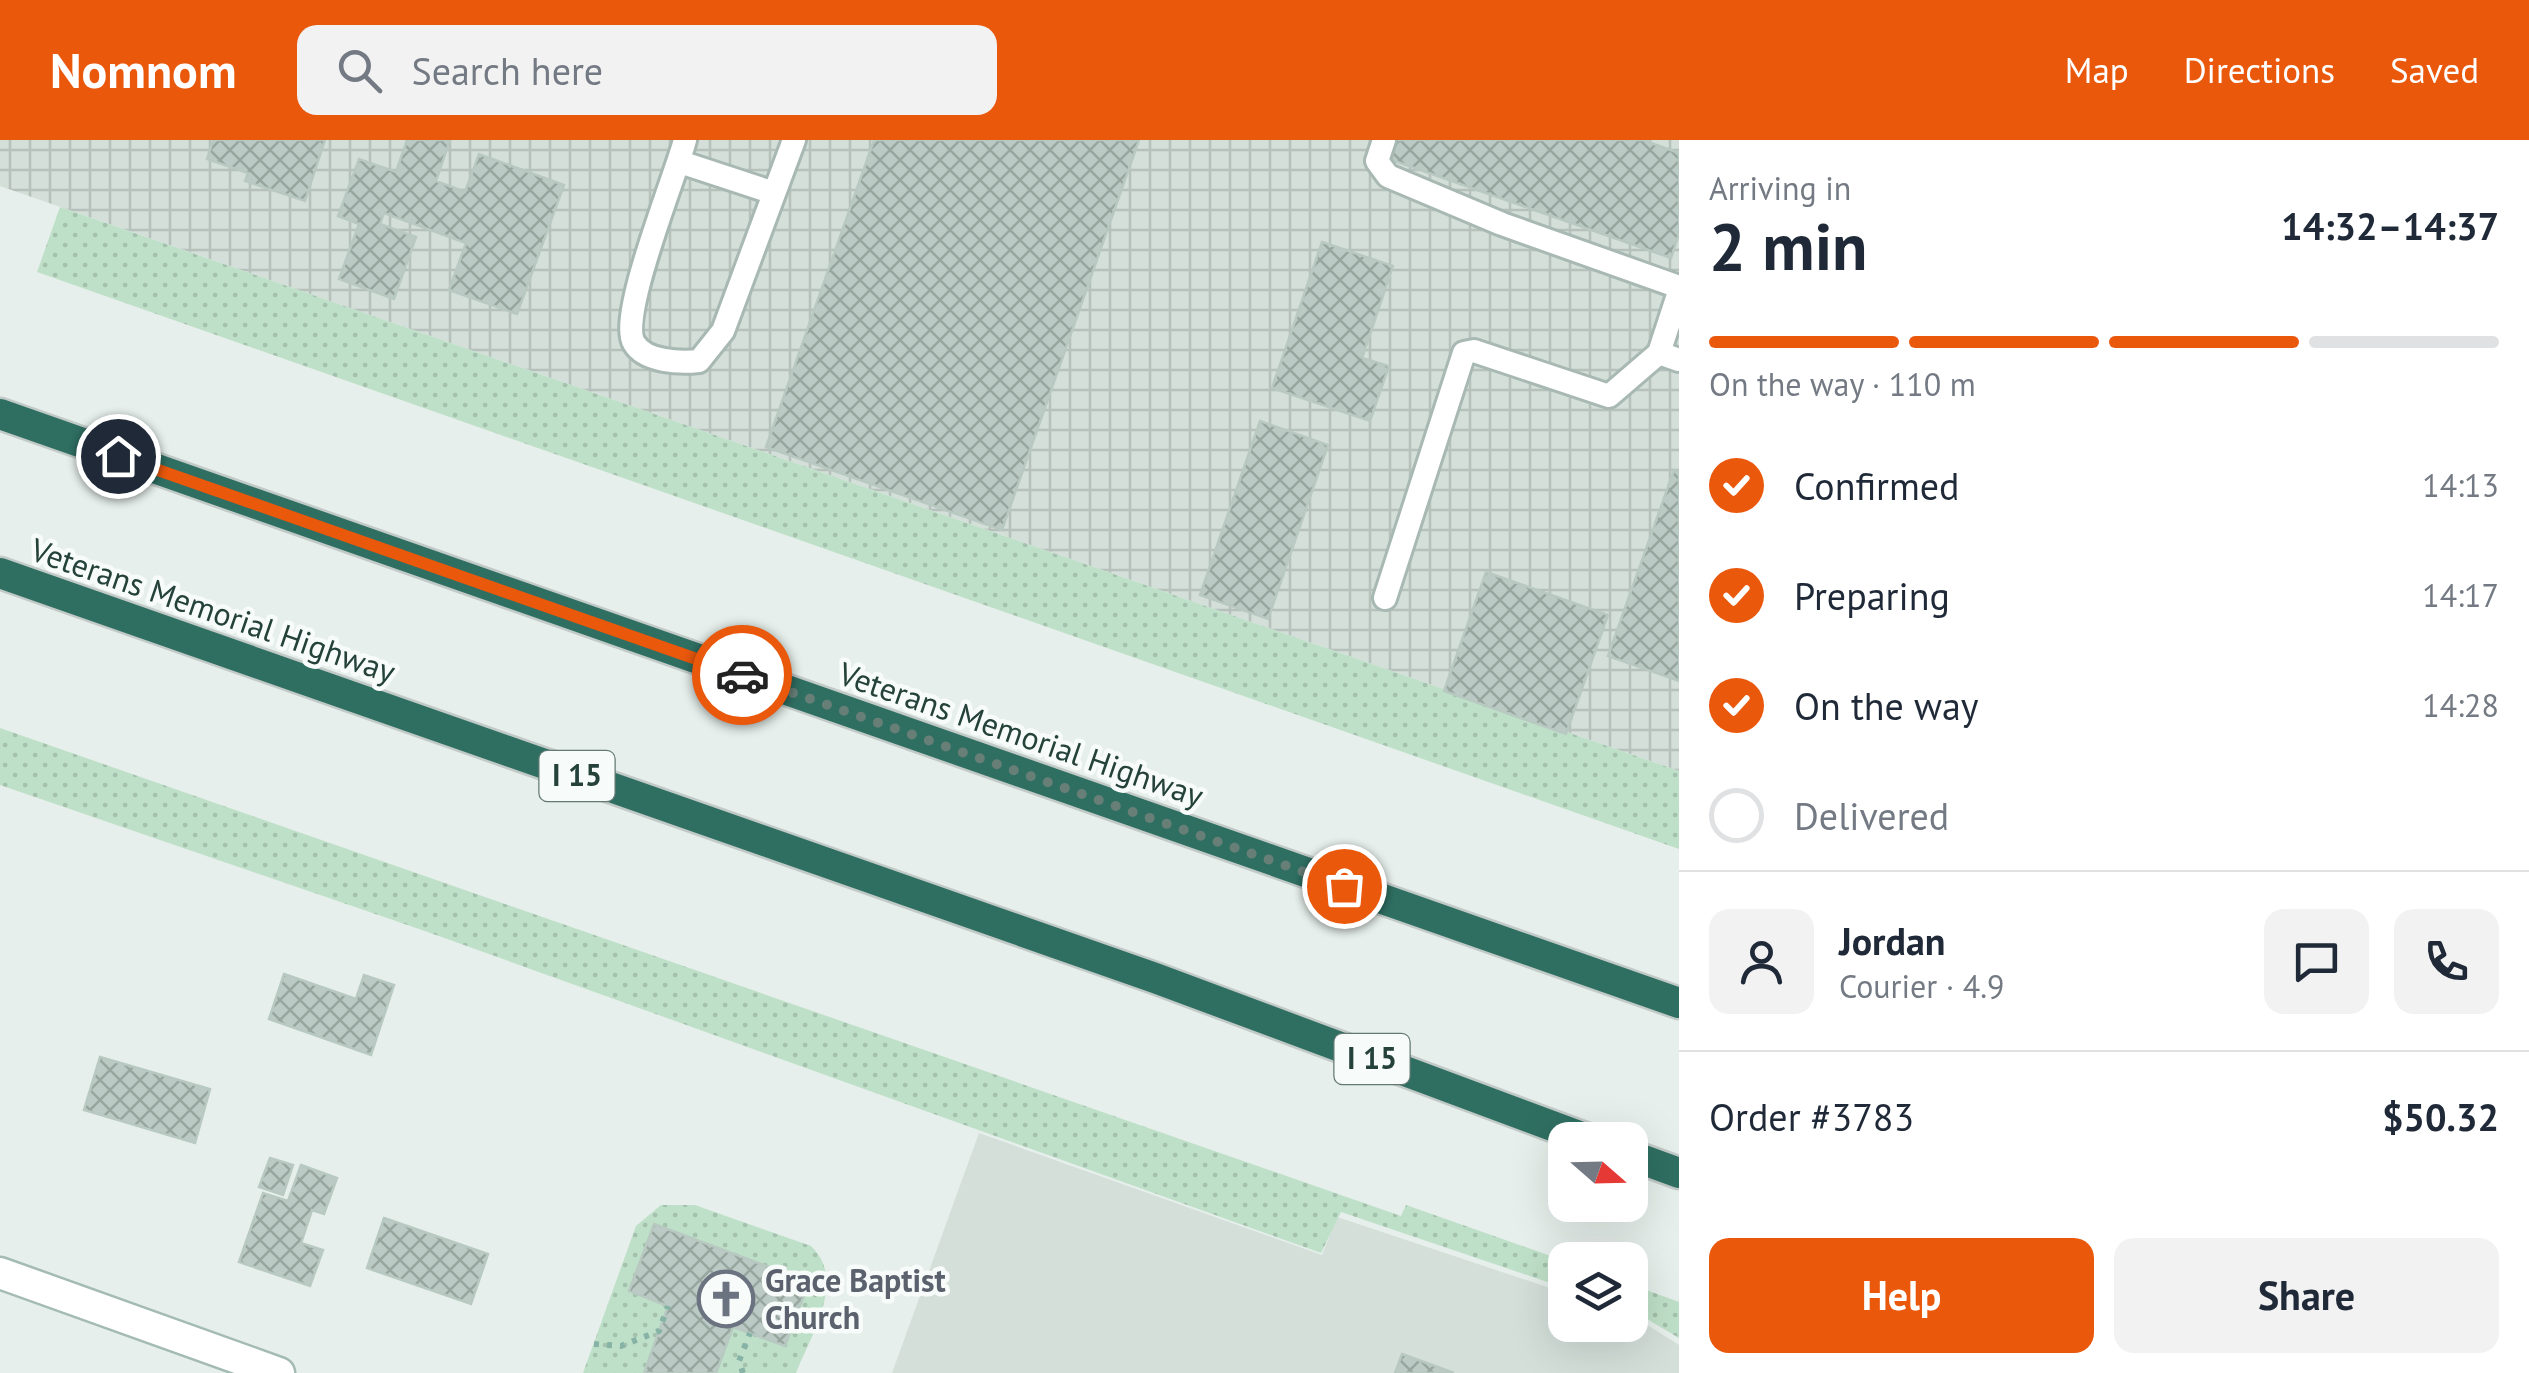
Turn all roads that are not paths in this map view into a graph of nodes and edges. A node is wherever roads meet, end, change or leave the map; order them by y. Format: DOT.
graph roads {
  1 [pos="794,140"];
  2 [pos="1384,140"];
  3 [pos="682,151"];
  4 [pos="774,193"];
  5 [pos="1679,289"];
  6 [pos="1669,357"];
  7 [pos="0,414"];
  8 [pos="0,574"];
  9 [pos="1384,598"];
  10 [pos="1679,1003"];
  11 [pos="1548,1124"];
  12 [pos="1648,1162"];
  13 [pos="1679,1173"];
  14 [pos="0,1273"];
  15 [pos="279,1373"];
  1 -- 4 [label="lane"];
  2 -- 5 [label="lane"];
  3 -- 4 [label="lane"];
  3 -- 4 [label="lane"];
  5 -- 6 [label="lane"];
  6 -- 9 [label="lane"];
  7 -- 10 [label="highway, Veterans Memorial Highway"];
  8 -- 11 [label="highway, Veterans Memorial Highway / I 15"];
  12 -- 13 [label="highway"];
  14 -- 15 [label="main road"];
}
